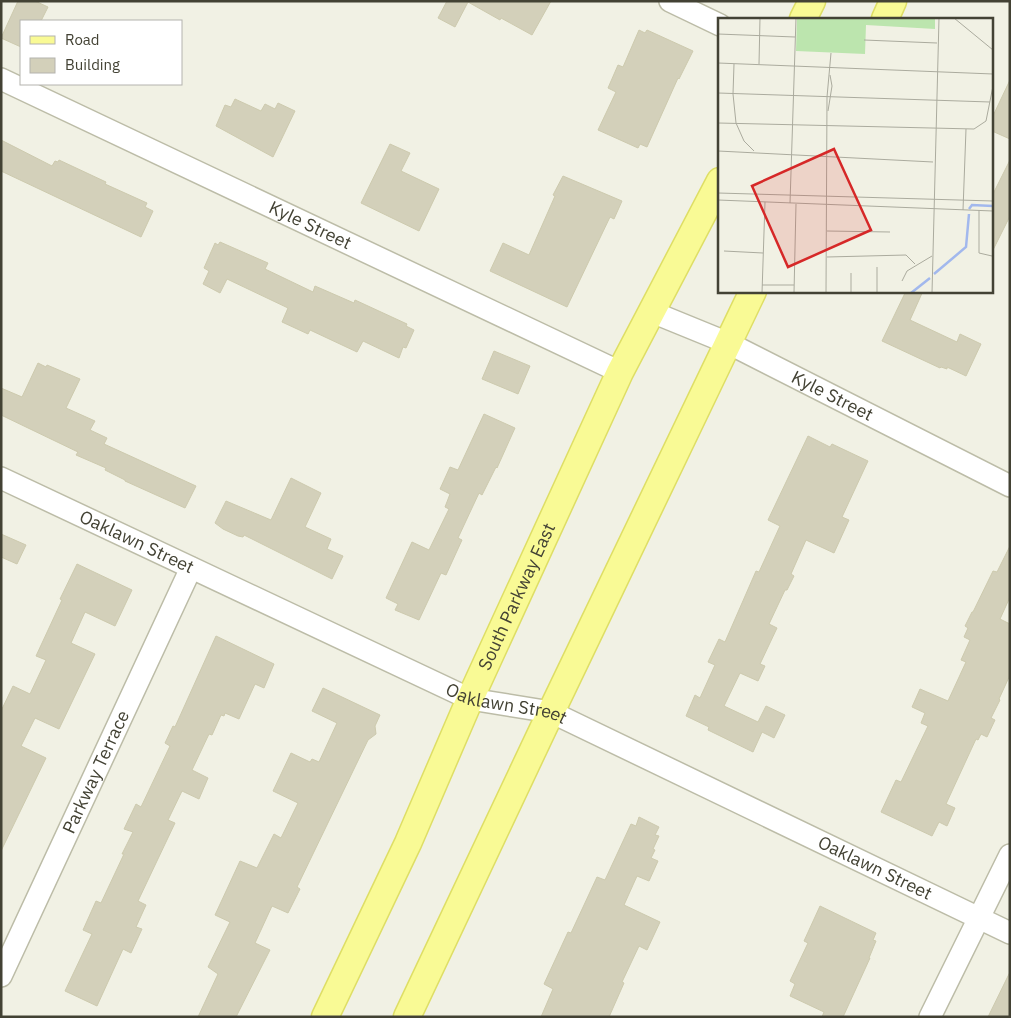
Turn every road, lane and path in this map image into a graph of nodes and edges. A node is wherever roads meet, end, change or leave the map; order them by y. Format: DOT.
graph roads {
  1 [pos="670,1"];
  2 [pos="812,1"];
  3 [pos="893,1"];
  4 [pos="804,18"];
  5 [pos="885,18"];
  6 [pos="718,24"];
  7 [pos="1,78"];
  8 [pos="718,185"];
  9 [pos="753,292"];
  10 [pos="652,312"];
  11 [pos="728,343"];
  12 [pos="620,372"];
  13 [pos="1,478"];
  14 [pos="1010,486"];
  15 [pos="191,568"];
  16 [pos="470,699"];
  17 [pos="550,712"];
  18 [pos="1010,855"];
  19 [pos="979,918"];
  20 [pos="1010,933"];
  21 [pos="1,976"];
  22 [pos="324,1017"];
  23 [pos="407,1017"];
  24 [pos="930,1017"];
  1 -- 6 [label="street"];
  2 -- 4 [label="main road"];
  3 -- 5 [label="main road"];
  7 -- 12 [label="street, Kyle Street"];
  8 -- 10 [label="main road, South Parkway East"];
  9 -- 11 [label="main road"];
  10 -- 11 [label="street, Kyle Street"];
  10 -- 12 [label="main road, South Parkway East"];
  11 -- 14 [label="street, Kyle Street"];
  11 -- 17 [label="main road"];
  12 -- 16 [label="main road, South Parkway East"];
  13 -- 15 [label="street, Oaklawn Street"];
  15 -- 16 [label="street, Oaklawn Street"];
  15 -- 21 [label="street, Parkway Terrace"];
  16 -- 17 [label="street, Oaklawn Street"];
  16 -- 22 [label="main road, South Parkway East"];
  17 -- 19 [label="street, Oaklawn Street"];
  17 -- 23 [label="main road"];
  18 -- 19 [label="street"];
  19 -- 20 [label="street, Oaklawn Street"];
  19 -- 24 [label="street"];
}
